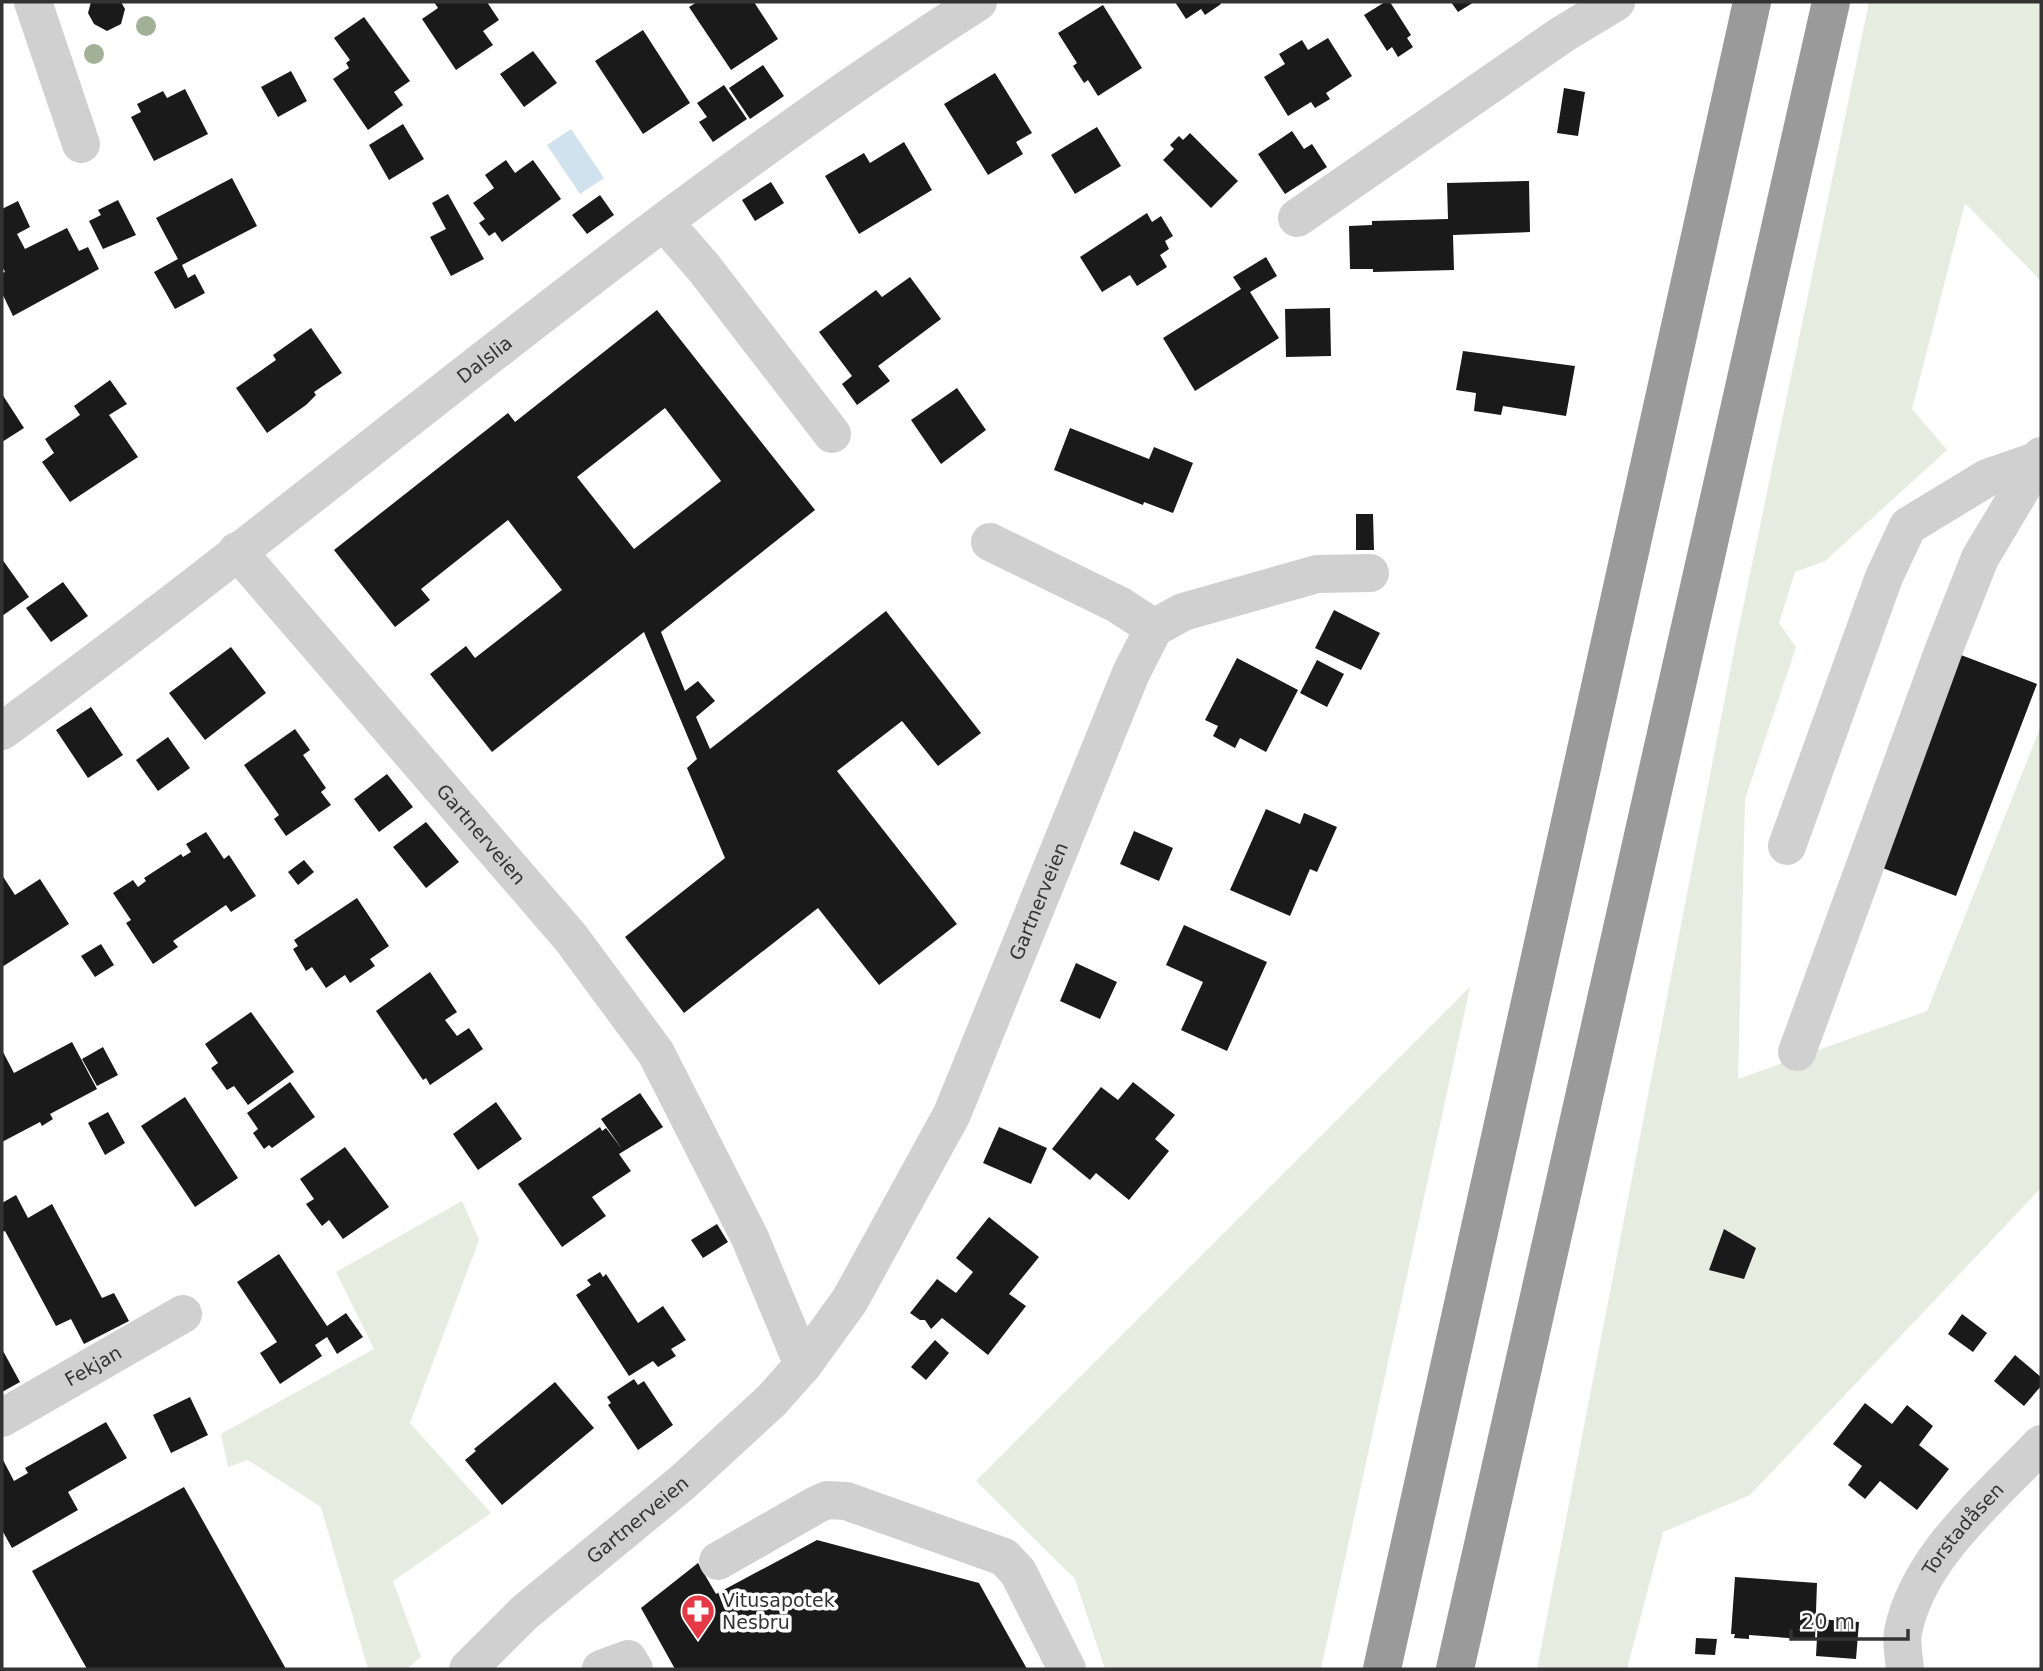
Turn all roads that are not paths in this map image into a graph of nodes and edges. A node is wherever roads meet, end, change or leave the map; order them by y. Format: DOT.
graph roads {
  1 [pos="33,2"];
  2 [pos="978,2"];
  3 [pos="1616,2"];
  4 [pos="1752,2"];
  5 [pos="1831,2"];
  6 [pos="81,144"];
  7 [pos="1297,218"];
  8 [pos="664,222"];
  9 [pos="832,434"];
  10 [pos="2040,458"];
  11 [pos="990,542"];
  12 [pos="237,551"];
  13 [pos="1370,573"];
  14 [pos="1154,628"];
  15 [pos="2,731"];
  16 [pos="1787,846"];
  17 [pos="1797,1052"];
  18 [pos="183,1314"];
  19 [pos="803,1365"];
  20 [pos="2,1418"];
  21 [pos="2041,1444"];
  22 [pos="718,1561"];
  23 [pos="468,1669"];
  24 [pos="601,1669"];
  25 [pos="634,1669"];
  26 [pos="1067,1669"];
  27 [pos="1382,1669"];
  28 [pos="1455,1669"];
  29 [pos="1905,1669"];
  1 -- 6 [label="street"];
  2 -- 8 [label="street, Dalslia"];
  3 -- 7 [label="street"];
  4 -- 27 [label="highway"];
  5 -- 28 [label="highway"];
  8 -- 9 [label="street"];
  8 -- 12 [label="street, Dalslia"];
  10 -- 16 [label="street"];
  10 -- 17 [label="street"];
  11 -- 14 [label="street"];
  12 -- 15 [label="street, Dalslia"];
  12 -- 19 [label="street, Gartnerveien"];
  13 -- 14 [label="street"];
  14 -- 19 [label="street, Gartnerveien"];
  18 -- 20 [label="street, Fekjan"];
  19 -- 23 [label="street, Gartnerveien"];
  21 -- 29 [label="street, Torstadåsen"];
  22 -- 26 [label="street"];
  24 -- 25 [label="street"];
}
